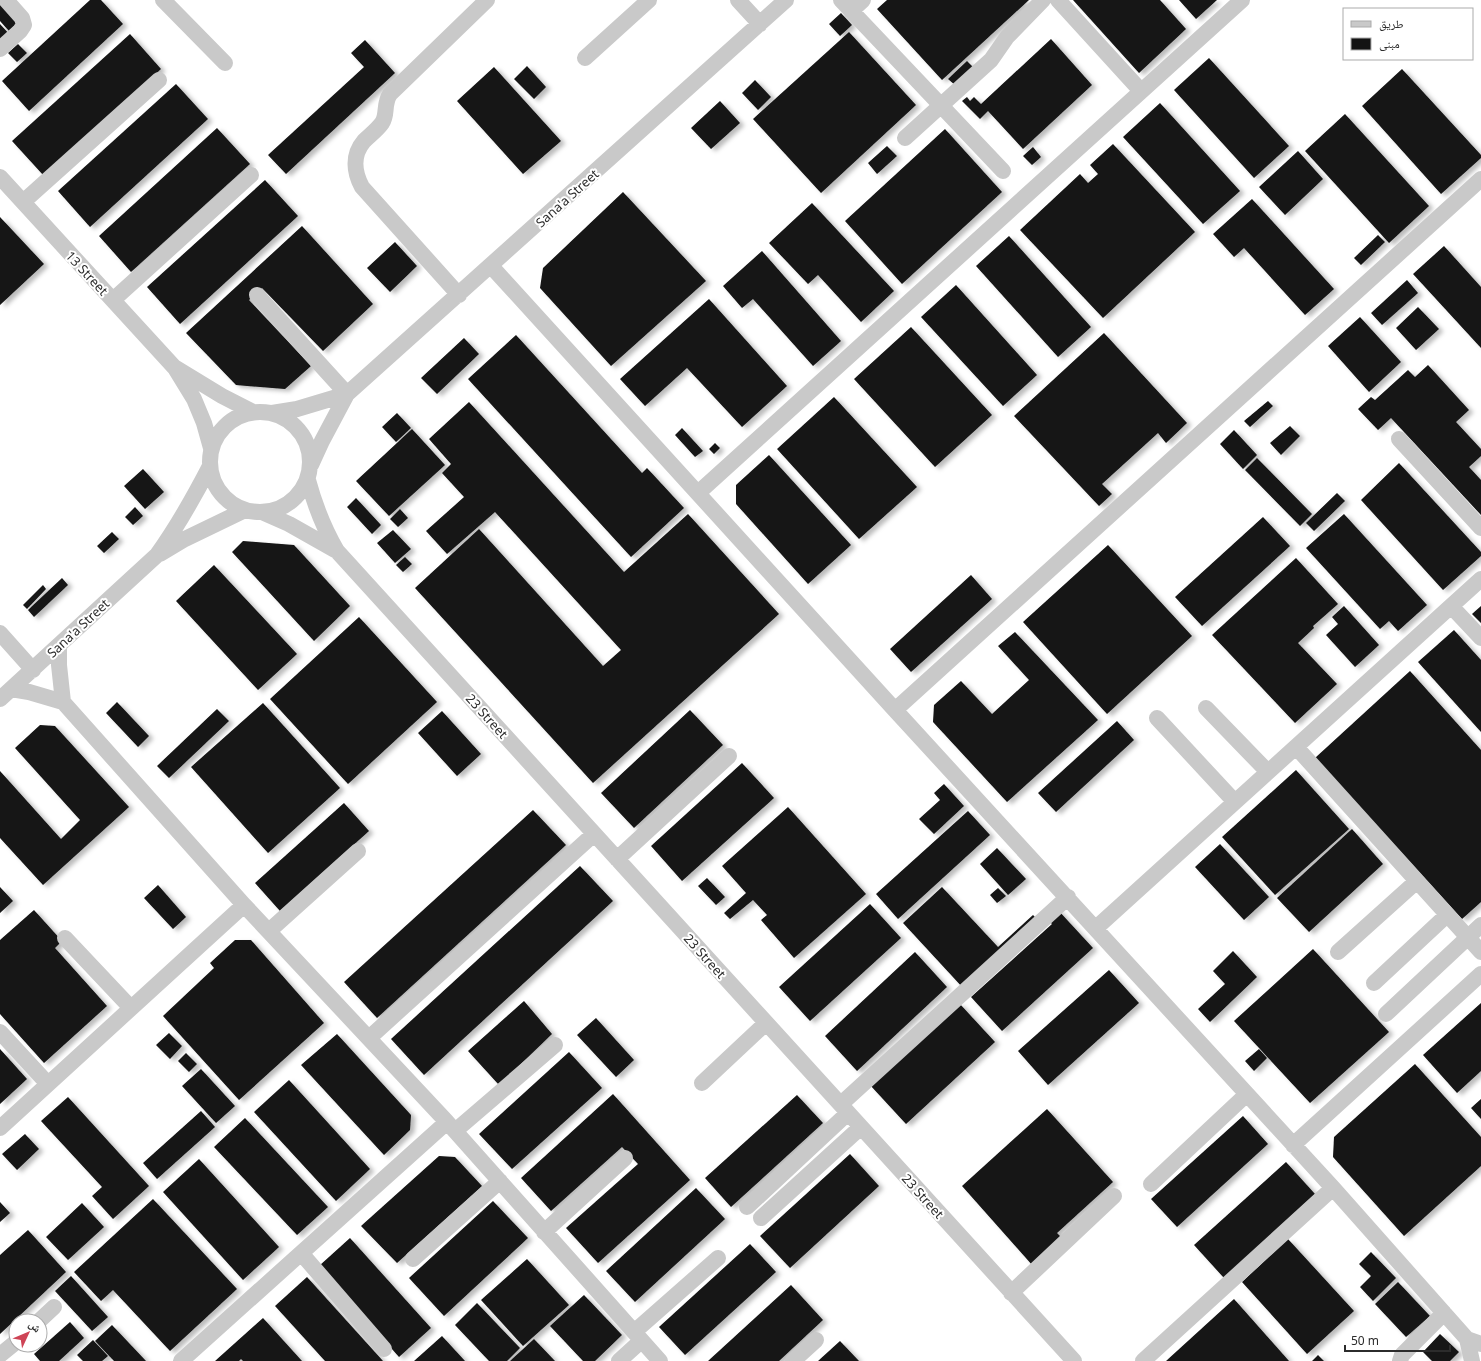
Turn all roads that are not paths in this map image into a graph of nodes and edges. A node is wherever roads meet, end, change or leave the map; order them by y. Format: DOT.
graph roads {
  1 [pos="6,0"];
  2 [pos="163,0"];
  3 [pos="487,0"];
  4 [pos="649,0"];
  5 [pos="738,0"];
  6 [pos="786,0"];
  7 [pos="1043,0"];
  8 [pos="1058,0"];
  9 [pos="1242,0"];
  10 [pos="852,4"];
  11 [pos="760,24"];
  12 [pos="0,49"];
  13 [pos="585,58"];
  14 [pos="224,63"];
  15 [pos="159,80"];
  16 [pos="1141,91"];
  17 [pos="941,105"];
  18 [pos="905,138"];
  19 [pos="1003,171"];
  20 [pos="251,175"];
  21 [pos="0,177"];
  22 [pos="1481,179"];
  23 [pos="23,202"];
  24 [pos="492,266"];
  25 [pos="459,295"];
  26 [pos="257,296"];
  27 [pos="113,300"];
  28 [pos="175,368"];
  29 [pos="347,394"];
  30 [pos="253,412"];
  31 [pos="272,413"];
  32 [pos="1399,439"];
  33 [pos="211,448"];
  34 [pos="210,466"];
  35 [pos="309,472"];
  36 [pos="698,493"];
  37 [pos="245,510"];
  38 [pos="264,513"];
  39 [pos="1481,528"];
  40 [pos="337,551"];
  41 [pos="156,556"];
  42 [pos="1481,579"];
  43 [pos="1451,606"];
  44 [pos="0,633"];
  45 [pos="1481,638"];
  46 [pos="59,646"];
  47 [pos="33,670"];
  48 [pos="6,694"];
  49 [pos="63,702"];
  50 [pos="1206,708"];
  51 [pos="895,710"];
  52 [pos="1157,718"];
  53 [pos="1296,747"];
  54 [pos="729,756"];
  55 [pos="1268,772"];
  56 [pos="1235,802"];
  57 [pos="594,834"];
  58 [pos="358,851"];
  59 [pos="617,859"];
  60 [pos="1417,881"];
  61 [pos="1068,898"];
  62 [pos="244,904"];
  63 [pos="1447,914"];
  64 [pos="1481,925"];
  65 [pos="1096,928"];
  66 [pos="269,931"];
  67 [pos="1468,937"];
  68 [pos="65,938"];
  69 [pos="1338,952"];
  70 [pos="1481,952"];
  71 [pos="1481,974"];
  72 [pos="1374,983"];
  73 [pos="131,1008"];
  74 [pos="1386,1014"];
  75 [pos="766,1023"];
  76 [pos="0,1032"];
  77 [pos="370,1038"];
  78 [pos="554,1045"];
  79 [pos="702,1083"];
  80 [pos="48,1084"];
  81 [pos="1247,1094"];
  82 [pos="845,1109"];
  83 [pos="451,1127"];
  84 [pos="861,1127"];
  85 [pos="0,1128"];
  86 [pos="1293,1145"];
  87 [pos="625,1158"];
  88 [pos="500,1182"];
  89 [pos="1152,1184"];
  90 [pos="1333,1188"];
  91 [pos="1114,1196"];
  92 [pos="746,1207"];
  93 [pos="760,1218"];
  94 [pos="544,1232"];
  95 [pos="300,1253"];
  96 [pos="413,1258"];
  97 [pos="718,1258"];
  98 [pos="1011,1293"];
  99 [pos="54,1307"];
  100 [pos="48,1313"];
  101 [pos="1444,1313"];
  102 [pos="638,1336"];
  103 [pos="816,1340"];
  104 [pos="1474,1341"];
  105 [pos="8,1348"];
  106 [pos="384,1349"];
  107 [pos="0,1355"];
  108 [pos="181,1361"];
  109 [pos="619,1361"];
  110 [pos="660,1361"];
  111 [pos="793,1361"];
  112 [pos="1074,1361"];
  113 [pos="1143,1361"];
  114 [pos="1400,1361"];
  115 [pos="1472,1361"];
  1 -- 12 [label="street"];
  2 -- 14 [label="street"];
  3 -- 25 [label="street"];
  4 -- 13 [label="street"];
  5 -- 11 [label="street"];
  6 -- 11 [label="street, Sana'a Street"];
  7 -- 17 [label="street"];
  8 -- 16 [label="street"];
  9 -- 16 [label="street"];
  10 -- 17 [label="street"];
  11 -- 24 [label="street, Sana'a Street"];
  15 -- 23 [label="street"];
  16 -- 36 [label="street"];
  17 -- 18 [label="street"];
  17 -- 19 [label="street"];
  20 -- 27 [label="street"];
  21 -- 23 [label="street, 13 Street"];
  22 -- 51 [label="street"];
  23 -- 27 [label="street, 13 Street"];
  24 -- 25 [label="street, Sana'a Street"];
  24 -- 36 [label="street"];
  25 -- 29 [label="street, Sana'a Street"];
  26 -- 29 [label="street"];
  27 -- 28 [label="street, 13 Street"];
  28 -- 30 [label="street, 13 Street"];
  28 -- 33 [label="street, 13 Street"];
  29 -- 31 [label="street, Sana'a Street"];
  29 -- 35 [label="street, Sana'a Street"];
  30 -- 31 [label="street"];
  30 -- 33 [label="street"];
  31 -- 35 [label="street"];
  32 -- 39 [label="street"];
  33 -- 34 [label="street"];
  34 -- 37 [label="street"];
  34 -- 41 [label="street, Sana'a Street"];
  35 -- 38 [label="street"];
  35 -- 40 [label="street, 23 Street"];
  36 -- 51 [label="street"];
  37 -- 38 [label="street"];
  37 -- 41 [label="street, Sana'a Street"];
  38 -- 40 [label="street, 23 Street"];
  40 -- 57 [label="street, 23 Street"];
  41 -- 46 [label="street, Sana'a Street"];
  42 -- 43 [label="street"];
  43 -- 45 [label="street"];
  43 -- 53 [label="street"];
  44 -- 47 [label="street"];
  46 -- 47 [label="street, Sana'a Street"];
  46 -- 49 [label="street"];
  47 -- 48 [label="street, Sana'a Street"];
  48 -- 49 [label="street"];
  49 -- 62 [label="street"];
  50 -- 55 [label="street"];
  51 -- 61 [label="street"];
  52 -- 56 [label="street"];
  53 -- 55 [label="street"];
  53 -- 60 [label="street"];
  54 -- 59 [label="street"];
  55 -- 56 [label="street"];
  56 -- 65 [label="street"];
  57 -- 59 [label="street, 23 Street"];
  57 -- 77 [label="street"];
  58 -- 66 [label="street"];
  59 -- 75 [label="street, 23 Street"];
  60 -- 63 [label="street"];
  60 -- 69 [label="street"];
  61 -- 65 [label="street"];
  61 -- 82 [label="street"];
  62 -- 66 [label="street"];
  62 -- 73 [label="street"];
  63 -- 67 [label="street"];
  63 -- 72 [label="street"];
  64 -- 67 [label="street"];
  65 -- 81 [label="street"];
  66 -- 77 [label="street"];
  67 -- 70 [label="street"];
  67 -- 74 [label="street"];
  68 -- 73 [label="street"];
  71 -- 86 [label="street"];
  73 -- 80 [label="street"];
  75 -- 79 [label="street"];
  75 -- 82 [label="street, 23 Street"];
  76 -- 80 [label="street"];
  77 -- 83 [label="street"];
  78 -- 83 [label="street"];
  80 -- 85 [label="street"];
  81 -- 86 [label="street"];
  81 -- 89 [label="street"];
  82 -- 84 [label="street, 23 Street"];
  82 -- 92 [label="street"];
  83 -- 88 [label="street"];
  83 -- 95 [label="street"];
  84 -- 93 [label="street"];
  84 -- 98 [label="street, 23 Street"];
  86 -- 90 [label="street"];
  87 -- 94 [label="street"];
  88 -- 94 [label="street"];
  88 -- 96 [label="street"];
  90 -- 101 [label="street"];
  90 -- 113 [label="street"];
  91 -- 98 [label="street"];
  94 -- 102 [label="street"];
  95 -- 106 [label="street"];
  95 -- 108 [label="street"];
  97 -- 102 [label="street"];
  98 -- 112 [label="street, 23 Street"];
  99 -- 100 [label="street"];
  101 -- 104 [label="street"];
  101 -- 114 [label="street"];
  102 -- 109 [label="street"];
  102 -- 110 [label="street"];
  103 -- 111 [label="street"];
  104 -- 115 [label="street"];
  105 -- 107 [label="street"];
}
